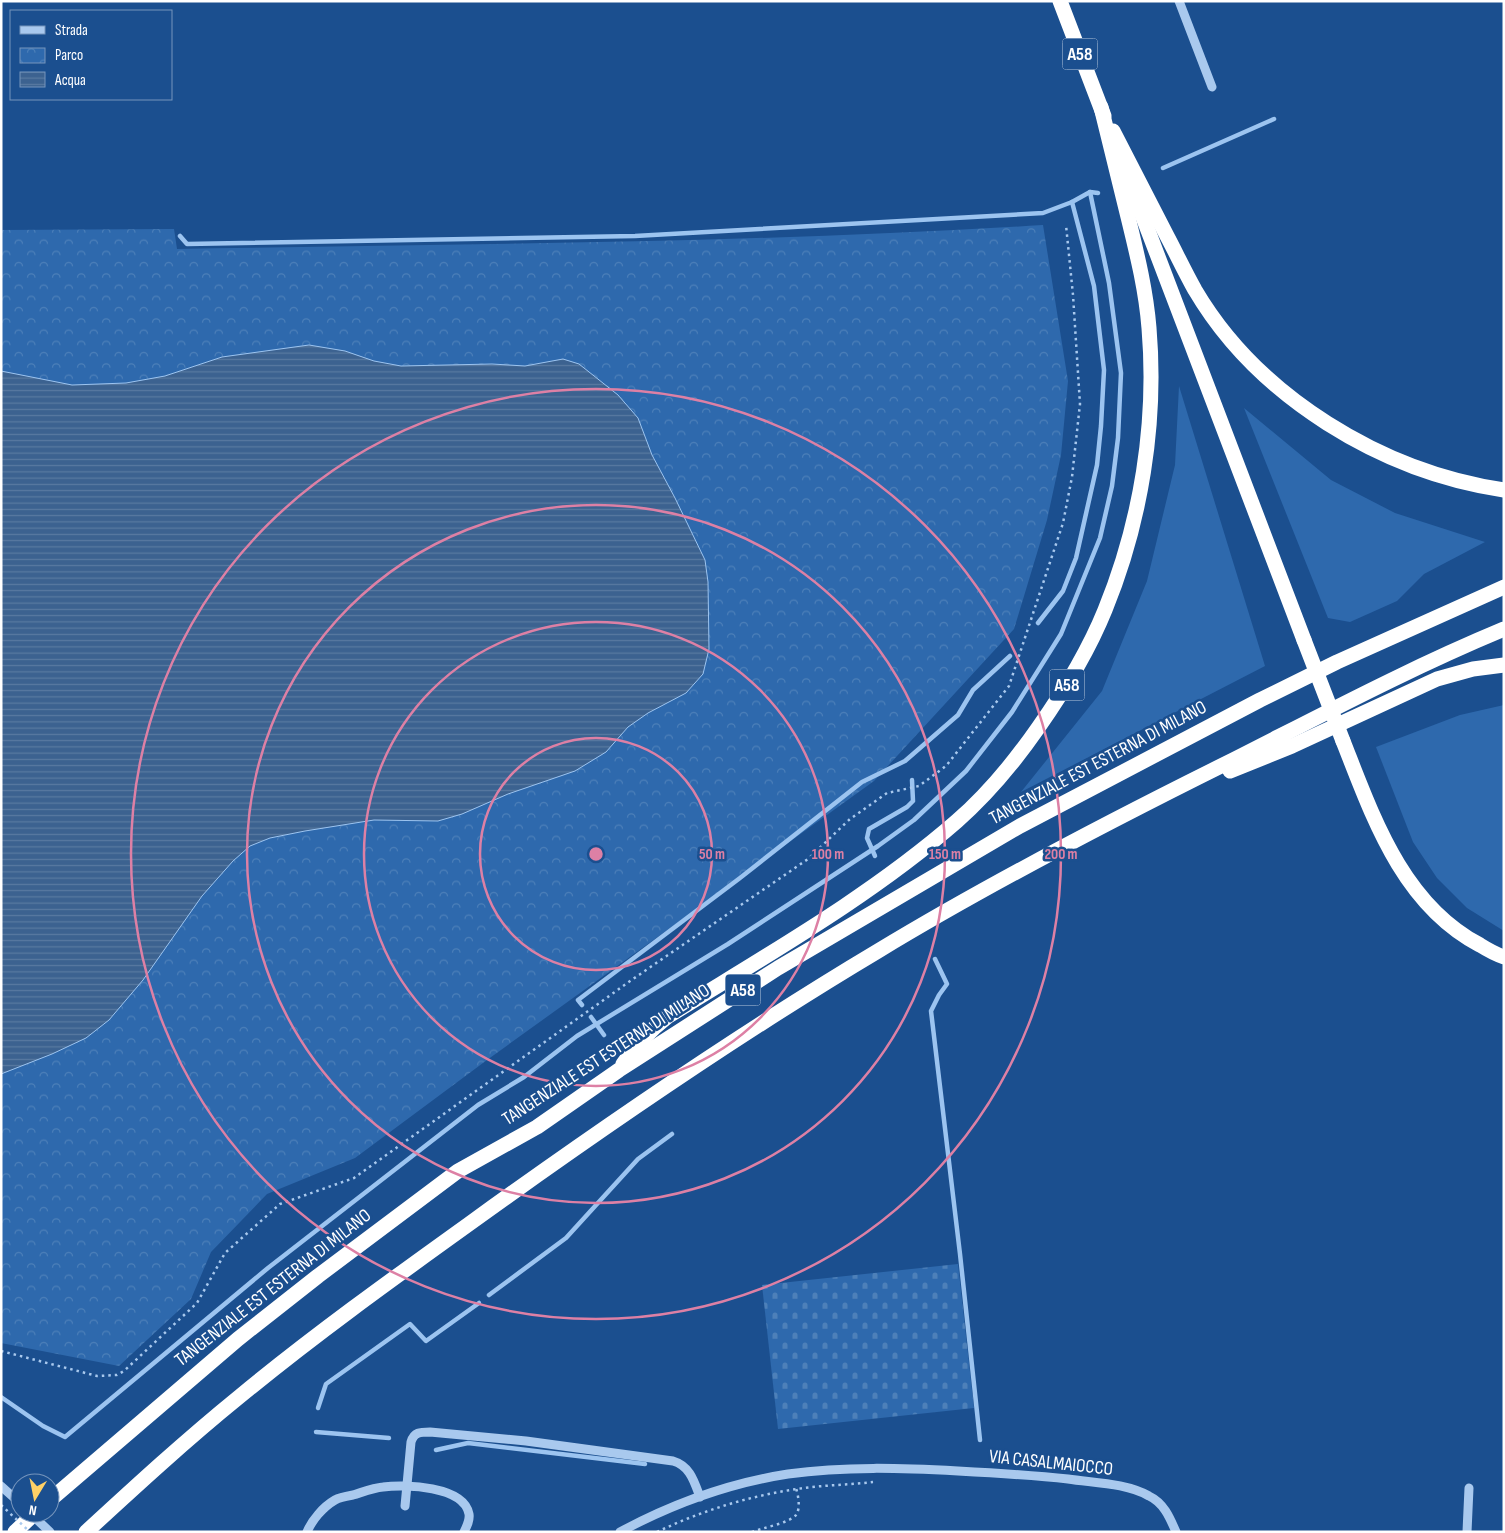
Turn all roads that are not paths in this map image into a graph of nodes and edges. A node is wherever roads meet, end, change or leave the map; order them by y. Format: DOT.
graph roads {
  1 [pos="1060,1"];
  2 [pos="1179,1"];
  3 [pos="1212,87"];
  4 [pos="1101,107"];
  5 [pos="1504,490"];
  6 [pos="1504,587"];
  7 [pos="1504,629"];
  8 [pos="1504,664"];
  9 [pos="1154,799"];
  10 [pos="1504,957"];
  11 [pos="619,1070"];
  12 [pos="407,1487"];
  13 [pos="1469,1488"];
  14 [pos="60,1491"];
  15 [pos="700,1497"];
  16 [pos="405,1506"];
  17 [pos="24,1523"];
  18 [pos="41,1523"];
  19 [pos="15,1532"];
  20 [pos="50,1532"];
  21 [pos="86,1532"];
  22 [pos="307,1532"];
  23 [pos="464,1532"];
  24 [pos="620,1532"];
  25 [pos="1176,1532"];
  26 [pos="1467,1532"];
  1 -- 4 [label="highway, A58"];
  2 -- 3 [label="street"];
  4 -- 5 [label="highway, A58"];
  4 -- 10 [label="highway, A58, bridge"];
  4 -- 11 [label="highway, A58"];
  6 -- 11 [label="highway, TANGENZIALE EST ESTERNA DI MILANO / A58"];
  7 -- 9 [label="highway, A58"];
  8 -- 9 [label="highway, A58"];
  9 -- 21 [label="highway, A58"];
  11 -- 14 [label="highway, TANGENZIALE EST ESTERNA DI MILANO / A58"];
  12 -- 15 [label="street"];
  12 -- 16 [label="street"];
  12 -- 22 [label="street"];
  12 -- 23 [label="street"];
  13 -- 26 [label="street"];
  15 -- 24 [label="street, VIA CASALMAIOCCO"];
  15 -- 25 [label="street, VIA CASALMAIOCCO"];
  17 -- 19 [label="highway"];
  18 -- 20 [label="street, bridge"];
}
